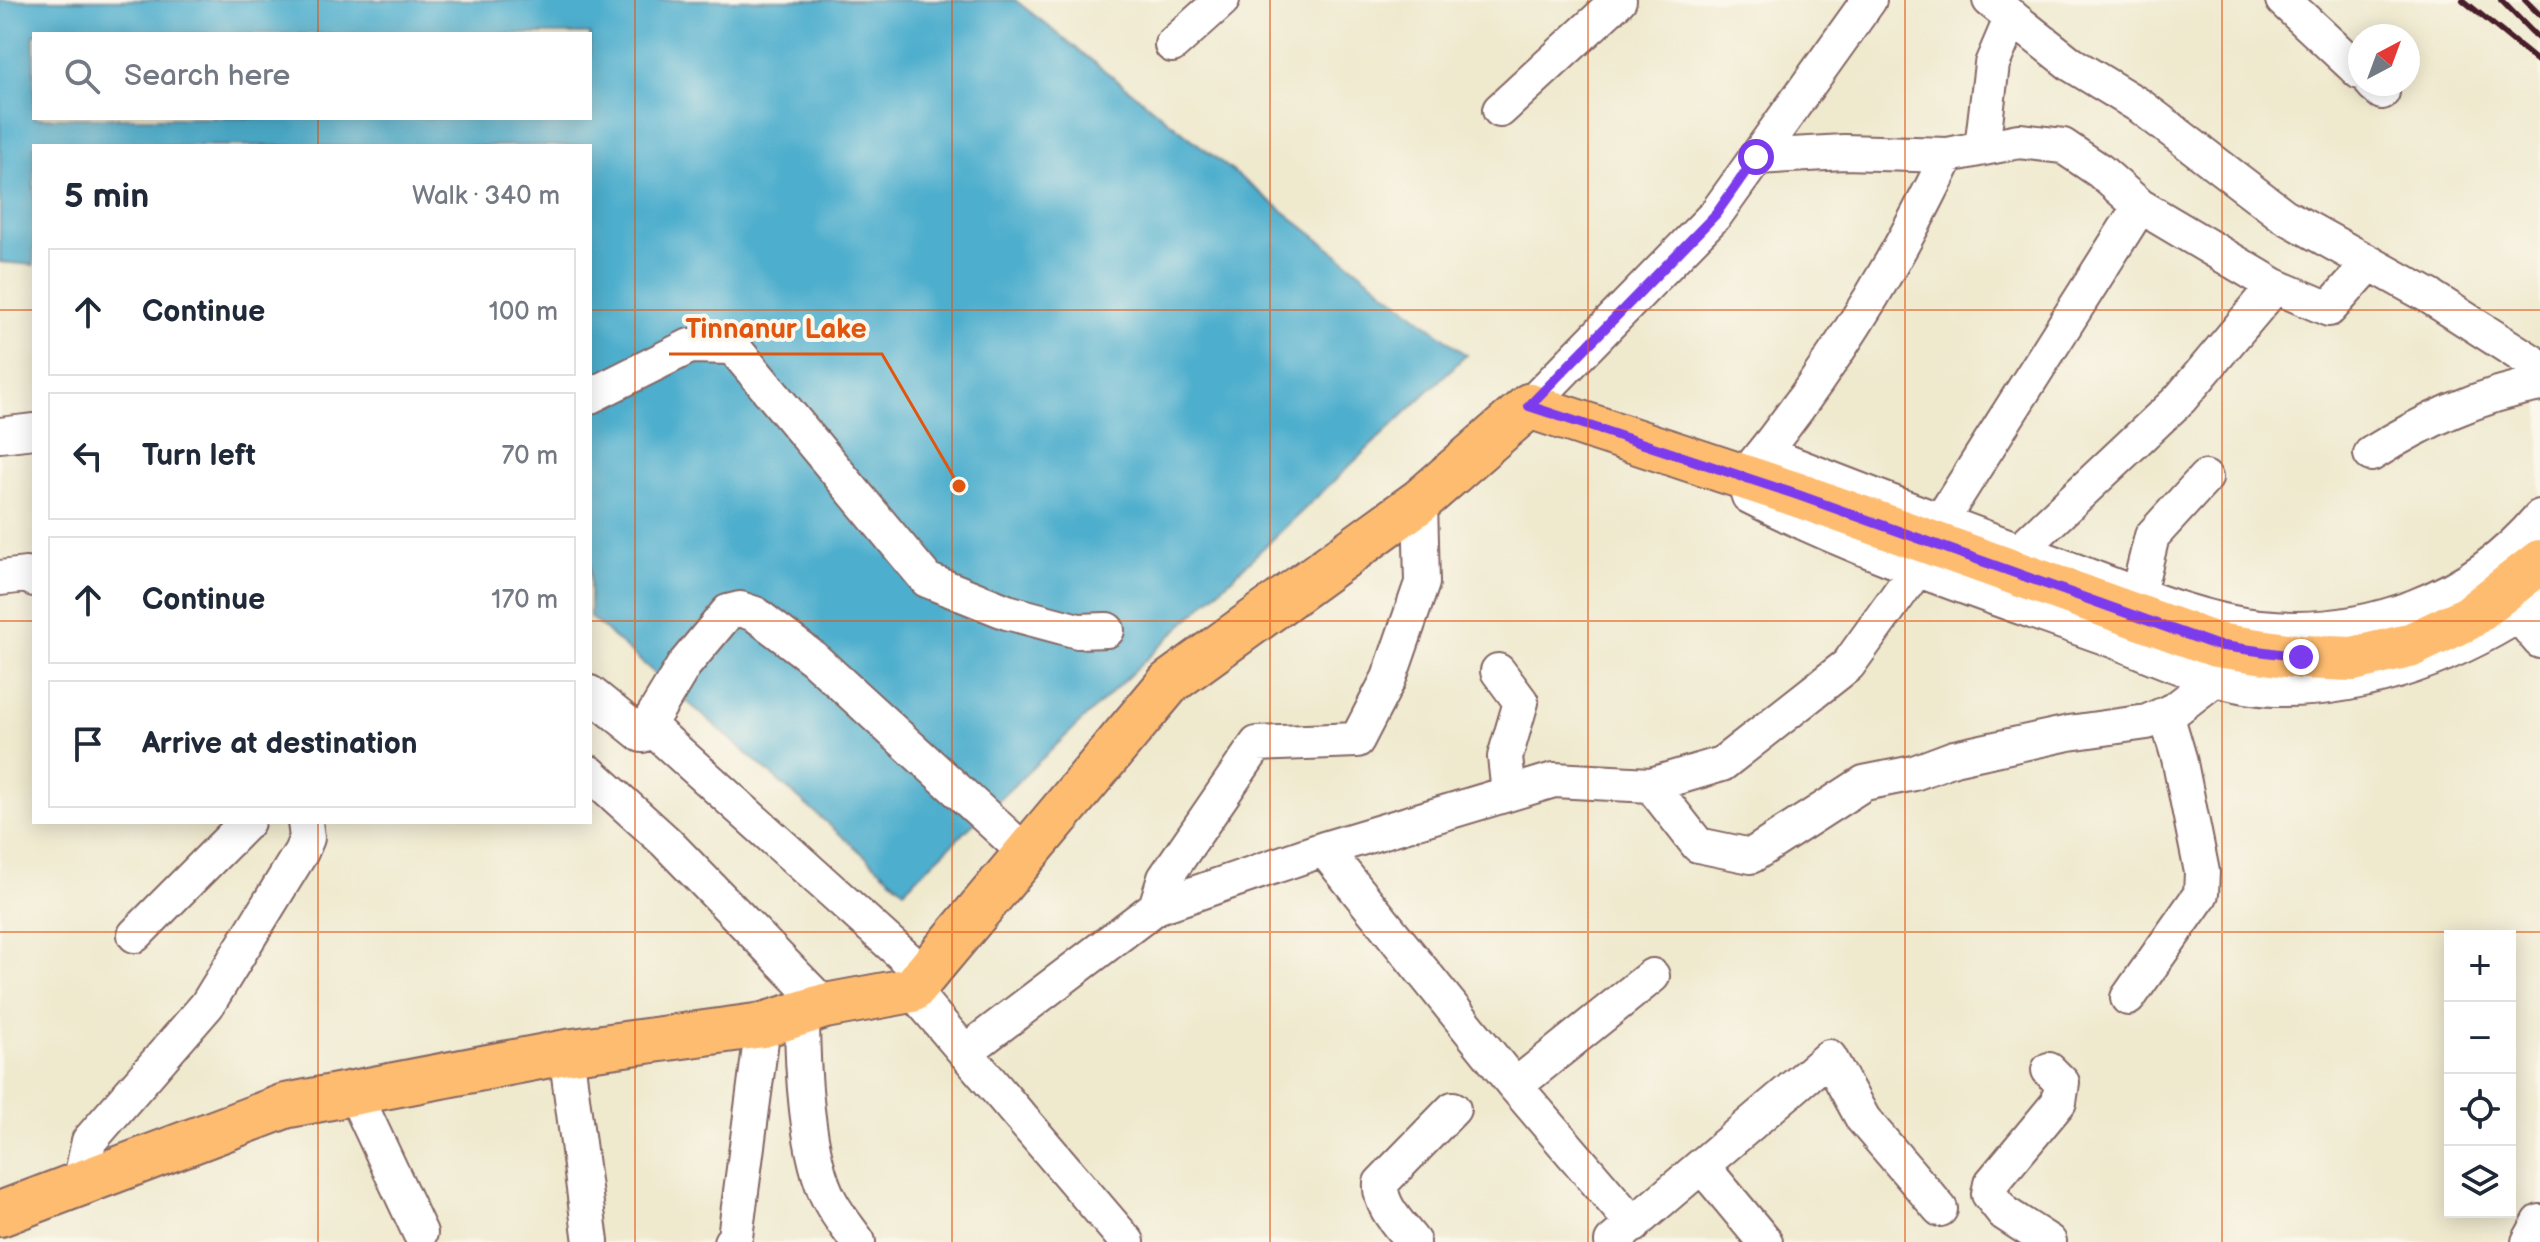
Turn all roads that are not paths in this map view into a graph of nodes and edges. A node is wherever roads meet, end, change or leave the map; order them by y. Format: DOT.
graph roads {
  1 [pos="1222,0"];
  2 [pos="1619,0"];
  3 [pos="1869,0"];
  4 [pos="2283,0"];
  5 [pos="2001,9"];
  6 [pos="1172,45"];
  7 [pos="2348,61"];
  8 [pos="1500,110"];
  9 [pos="1982,148"];
  10 [pos="1948,155"];
  11 [pos="1756,157"];
  12 [pos="2140,206"];
  13 [pos="2370,263"];
  14 [pos="2275,286"];
  15 [pos="2540,367"];
  16 [pos="2540,384"];
  17 [pos="592,395"];
  18 [pos="1529,406"];
  19 [pos="32,431"];
  20 [pos="0,435"];
  21 [pos="2371,454"];
  22 [pos="1753,466"];
  23 [pos="2205,478"];
  24 [pos="1420,501"];
  25 [pos="2540,517"];
  26 [pos="1940,522"];
  27 [pos="2019,551"];
  28 [pos="2540,562"];
  29 [pos="1917,569"];
  30 [pos="0,578"];
  31 [pos="32,578"];
  32 [pos="2138,593"];
  33 [pos="2529,608"];
  34 [pos="1107,630"];
  35 [pos="2540,641"];
  36 [pos="1498,671"];
  37 [pos="2216,678"];
  38 [pos="592,695"];
  39 [pos="2166,714"];
  40 [pos="648,725"];
  41 [pos="592,775"];
  42 [pos="1651,785"];
  43 [pos="1509,793"];
  44 [pos="245,824"];
  45 [pos="305,824"];
  46 [pos="1324,849"];
  47 [pos="1026,853"];
  48 [pos="1156,907"];
  49 [pos="135,935"];
  50 [pos="1652,976"];
  51 [pos="919,982"];
  52 [pos="2128,998"];
  53 [pos="796,1015"];
  54 [pos="566,1052"];
  55 [pos="965,1052"];
  56 [pos="2049,1070"];
  57 [pos="1515,1086"];
  58 [pos="354,1092"];
  59 [pos="1453,1109"];
  60 [pos="1702,1166"];
  61 [pos="80,1184"];
  62 [pos="1940,1209"];
  63 [pos="0,1214"];
  64 [pos="2540,1222"];
  65 [pos="420,1233"];
  66 [pos="1623,1233"];
  67 [pos="1123,1241"];
  68 [pos="591,1242"];
  69 [pos="731,1242"];
  70 [pos="858,1242"];
  71 [pos="1413,1242"];
  72 [pos="1765,1242"];
  73 [pos="2049,1242"];
  74 [pos="2529,1242"];
  1 -- 6 [label="street"];
  2 -- 8 [label="street"];
  3 -- 11 [label="street"];
  4 -- 7 [label="street"];
  5 -- 9 [label="street"];
  5 -- 13 [label="street"];
  9 -- 10 [label="street"];
  9 -- 12 [label="street"];
  10 -- 11 [label="street"];
  10 -- 22 [label="street"];
  11 -- 18 [label="street"];
  12 -- 14 [label="street"];
  12 -- 26 [label="street"];
  13 -- 14 [label="street"];
  13 -- 15 [label="street"];
  14 -- 27 [label="street"];
  16 -- 21 [label="street"];
  17 -- 34 [label="street"];
  18 -- 22 [label="main road"];
  18 -- 24 [label="main road"];
  19 -- 20 [label="street"];
  22 -- 26 [label="street"];
  22 -- 28 [label="main road"];
  22 -- 29 [label="street"];
  23 -- 32 [label="street"];
  24 -- 47 [label="main road"];
  24 -- 48 [label="street"];
  25 -- 32 [label="street"];
  26 -- 27 [label="street"];
  27 -- 32 [label="street"];
  29 -- 37 [label="street"];
  29 -- 42 [label="street"];
  30 -- 31 [label="street"];
  33 -- 35 [label="street"];
  33 -- 37 [label="street"];
  36 -- 43 [label="street"];
  37 -- 39 [label="street"];
  38 -- 40 [label="street"];
  39 -- 42 [label="street"];
  39 -- 52 [label="street"];
  40 -- 47 [label="street"];
  40 -- 51 [label="street"];
  41 -- 53 [label="street"];
  42 -- 43 [label="street"];
  43 -- 46 [label="street"];
  44 -- 49 [label="street"];
  45 -- 61 [label="street"];
  46 -- 48 [label="street"];
  46 -- 57 [label="street"];
  47 -- 51 [label="main road"];
  48 -- 55 [label="street"];
  50 -- 57 [label="street"];
  51 -- 53 [label="main road"];
  51 -- 55 [label="street"];
  53 -- 54 [label="main road"];
  53 -- 69 [label="street"];
  53 -- 70 [label="street"];
  54 -- 58 [label="main road"];
  54 -- 68 [label="street"];
  55 -- 67 [label="street"];
  56 -- 73 [label="street"];
  57 -- 66 [label="street"];
  58 -- 61 [label="main road"];
  58 -- 65 [label="street"];
  59 -- 71 [label="street"];
  60 -- 62 [label="street"];
  60 -- 66 [label="street"];
  60 -- 72 [label="street"];
  61 -- 63 [label="main road"];
  64 -- 74 [label="street"];
}
